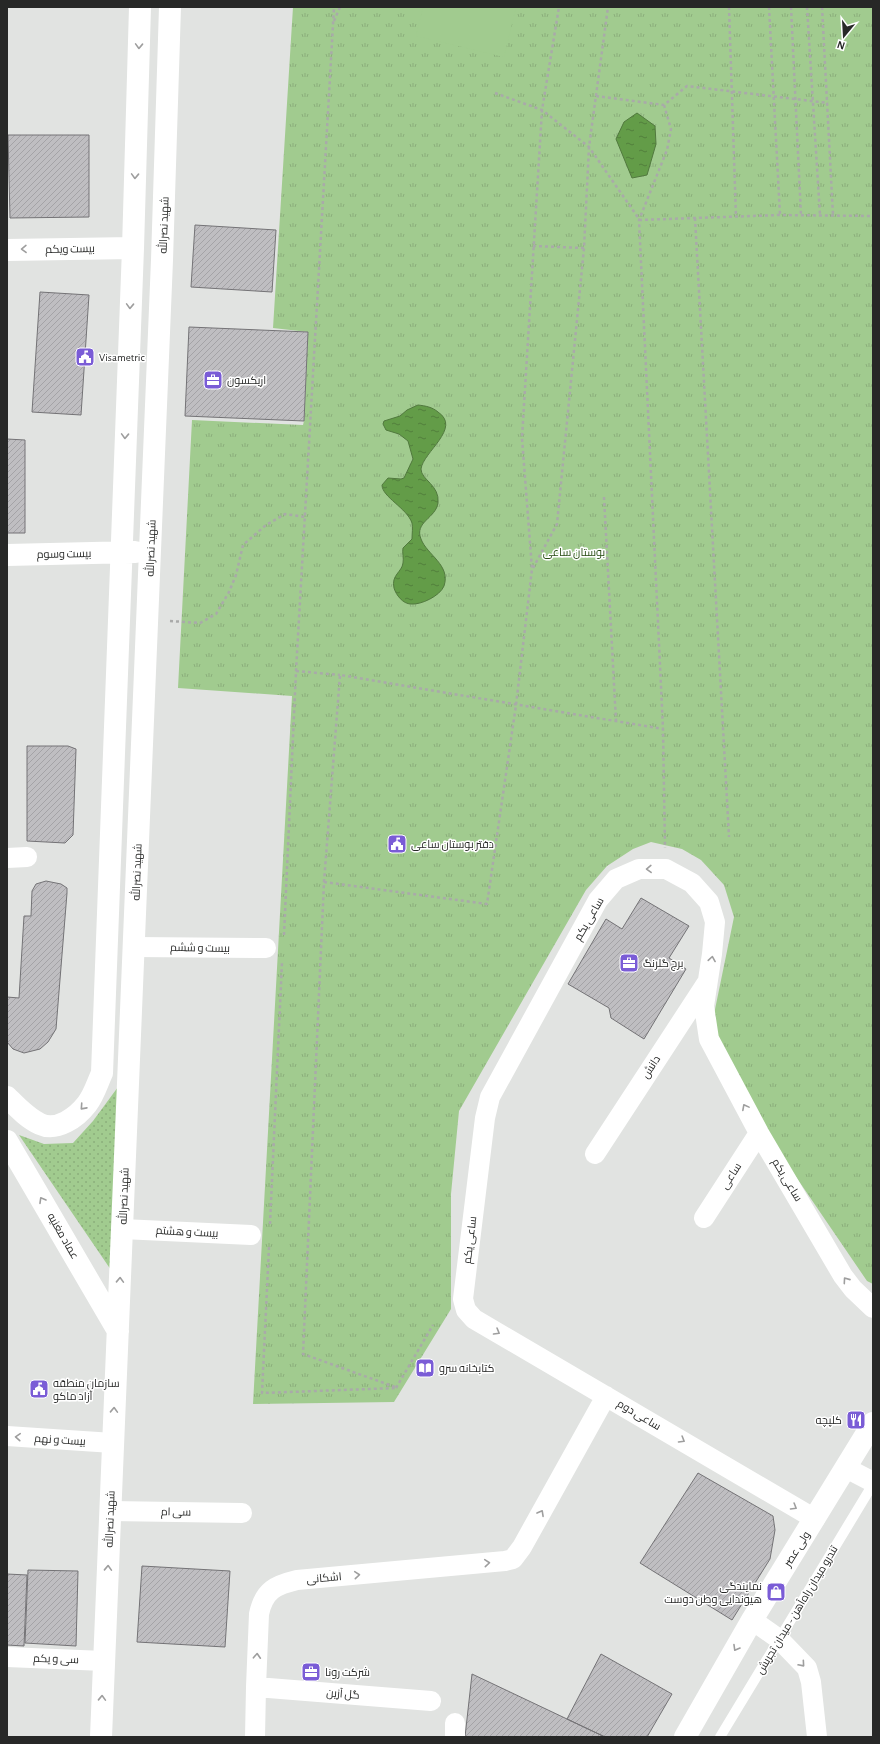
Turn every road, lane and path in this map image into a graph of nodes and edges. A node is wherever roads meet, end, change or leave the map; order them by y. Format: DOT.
graph roads {
  1 [pos="140,7"];
  2 [pos="170,7"];
  3 [pos="334,7"];
  4 [pos="340,7"];
  5 [pos="559,7"];
  6 [pos="608,7"];
  7 [pos="729,7"];
  8 [pos="769,7"];
  9 [pos="791,7"];
  10 [pos="807,7"];
  11 [pos="822,7"];
  12 [pos="333,23"];
  13 [pos="732,91"];
  14 [pos="495,93"];
  15 [pos="596,96"];
  16 [pos="774,96"];
  17 [pos="795,99"];
  18 [pos="813,101"];
  19 [pos="828,103"];
  20 [pos="664,105"];
  21 [pos="542,110"];
  22 [pos="589,147"];
  23 [pos="780,215"];
  24 [pos="801,215"];
  25 [pos="820,215"];
  26 [pos="833,216"];
  27 [pos="873,216"];
  28 [pos="736,217"];
  29 [pos="694,218"];
  30 [pos="639,220"];
  31 [pos="533,246"];
  32 [pos="133,248"];
  33 [pos="584,248"];
  34 [pos="7,250"];
  35 [pos="604,497"];
  36 [pos="305,517"];
  37 [pos="150,552"];
  38 [pos="121,553"];
  39 [pos="7,555"];
  40 [pos="532,569"];
  41 [pos="148,619"];
  42 [pos="296,671"];
  43 [pos="340,675"];
  44 [pos="516,705"];
  45 [pos="616,721"];
  46 [pos="663,729"];
  47 [pos="729,837"];
  48 [pos="138,855"];
  49 [pos="28,857"];
  50 [pos="110,857"];
  51 [pos="7,858"];
  52 [pos="666,868"];
  53 [pos="324,882"];
  54 [pos="134,947"];
  55 [pos="277,949"];
  56 [pos="708,981"];
  57 [pos="7,1097"];
  58 [pos="759,1133"];
  59 [pos="7,1141"];
  60 [pos="595,1154"];
  61 [pos="7,1178"];
  62 [pos="29,1178"];
  63 [pos="704,1218"];
  64 [pos="270,1226"];
  65 [pos="122,1229"];
  66 [pos="251,1235"];
  67 [pos="269,1242"];
  68 [pos="873,1308"];
  69 [pos="466,1310"];
  70 [pos="433,1325"];
  71 [pos="118,1330"];
  72 [pos="396,1388"];
  73 [pos="606,1396"];
  74 [pos="873,1423"];
  75 [pos="7,1436"];
  76 [pos="113,1443"];
  77 [pos="846,1468"];
  78 [pos="873,1483"];
  79 [pos="110,1511"];
  80 [pos="242,1513"];
  81 [pos="815,1519"];
  82 [pos="752,1620"];
  83 [pos="779,1639"];
  84 [pos="7,1657"];
  85 [pos="104,1661"];
  86 [pos="256,1687"];
  87 [pos="431,1701"];
  88 [pos="101,1737"];
  89 [pos="255,1737"];
  90 [pos="685,1737"];
  91 [pos="720,1737"];
  92 [pos="817,1737"];
  1 -- 32 [label="main road, one-way"];
  2 -- 37 [label="main road, شهید نصرالله"];
  3 -- 12 [label="path"];
  4 -- 12 [label="path"];
  5 -- 21 [label="path"];
  6 -- 15 [label="path"];
  7 -- 13 [label="path"];
  8 -- 16 [label="path"];
  9 -- 17 [label="path"];
  10 -- 18 [label="path"];
  11 -- 19 [label="path"];
  12 -- 36 [label="path"];
  13 -- 16 [label="path"];
  13 -- 20 [label="path"];
  13 -- 28 [label="path"];
  14 -- 21 [label="path"];
  15 -- 20 [label="path"];
  15 -- 22 [label="path"];
  16 -- 17 [label="path"];
  16 -- 23 [label="path"];
  17 -- 18 [label="path"];
  17 -- 24 [label="path"];
  18 -- 19 [label="path"];
  18 -- 25 [label="path"];
  19 -- 26 [label="path"];
  20 -- 30 [label="path"];
  21 -- 22 [label="path"];
  21 -- 31 [label="path"];
  22 -- 30 [label="path"];
  22 -- 33 [label="path"];
  23 -- 24 [label="path"];
  23 -- 28 [label="path"];
  24 -- 25 [label="path"];
  25 -- 26 [label="path"];
  26 -- 27 [label="path"];
  28 -- 29 [label="path"];
  29 -- 30 [label="path"];
  29 -- 47 [label="path"];
  30 -- 46 [label="path"];
  31 -- 33 [label="path"];
  31 -- 40 [label="path"];
  32 -- 34 [label="main road, بیست ویکم, one-way"];
  32 -- 38 [label="main road, one-way"];
  33 -- 40 [label="path"];
  35 -- 45 [label="path"];
  36 -- 41 [label="path"];
  36 -- 42 [label="path"];
  37 -- 38 [label="main road, بیست وسوم"];
  37 -- 41 [label="main road, شهید نصرالله"];
  38 -- 39 [label="main road, بیست وسوم"];
  38 -- 50 [label="main road"];
  40 -- 44 [label="path"];
  41 -- 48 [label="main road, شهید نصرالله"];
  42 -- 43 [label="path"];
  42 -- 55 [label="path"];
  43 -- 44 [label="path"];
  43 -- 53 [label="path"];
  44 -- 45 [label="path"];
  44 -- 53 [label="path"];
  45 -- 46 [label="path"];
  46 -- 52 [label="path"];
  48 -- 50 [label="main road"];
  48 -- 54 [label="main road, شهید نصرالله"];
  49 -- 51 [label="street"];
  50 -- 57 [label="main road, one-way"];
  56 -- 52 [label="street, ساعی یکم, one-way"];
  52 -- 69 [label="street, ساعی یکم, one-way"];
  53 -- 72 [label="path"];
  54 -- 55 [label="street, بیست و ششم"];
  54 -- 65 [label="main road, شهید نصرالله"];
  55 -- 64 [label="path"];
  58 -- 56 [label="street, ساعی یکم, one-way"];
  56 -- 60 [label="street, دانش"];
  58 -- 63 [label="street, ساعی"];
  68 -- 58 [label="street, ساعی یکم, one-way"];
  59 -- 62 [label="main road, عماد مغنیه"];
  61 -- 62 [label="main road"];
  71 -- 62 [label="main road, عماد مغنیه, one-way"];
  65 -- 66 [label="street, بیست و هشتم"];
  71 -- 65 [label="main road, شهید نصرالله, one-way"];
  67 -- 72 [label="path"];
  69 -- 73 [label="street, ساعی دوم, one-way"];
  70 -- 72 [label="path"];
  76 -- 71 [label="main road, شهید نصرالله, one-way"];
  73 -- 81 [label="street, ساعی دوم, one-way"];
  86 -- 73 [label="street, اشکانی, one-way"];
  74 -- 77 [label="main road, ولی عصر"];
  76 -- 75 [label="street, بیست و نهم, one-way"];
  76 -- 79 [label="main road, شهید نصرالله"];
  77 -- 78 [label="street"];
  77 -- 81 [label="main road, ولی عصر"];
  78 -- 83 [label="lane, تندرو میدان راه‌آهن - میدان تجریش"];
  79 -- 80 [label="street, سی ام"];
  85 -- 79 [label="main road, شهید نصرالله, one-way"];
  81 -- 82 [label="main road, ولی عصر"];
  82 -- 83 [label="street"];
  82 -- 90 [label="main road, ولی عصر, one-way"];
  83 -- 91 [label="lane, تندرو میدان راه‌آهن - میدان تجریش"];
  83 -- 92 [label="street, one-way"];
  84 -- 85 [label="street, سی و یکم"];
  88 -- 85 [label="main road, شهید نصرالله, one-way"];
  86 -- 87 [label="street, گل آزین"];
  86 -- 89 [label="street, اشکانی"];
}
